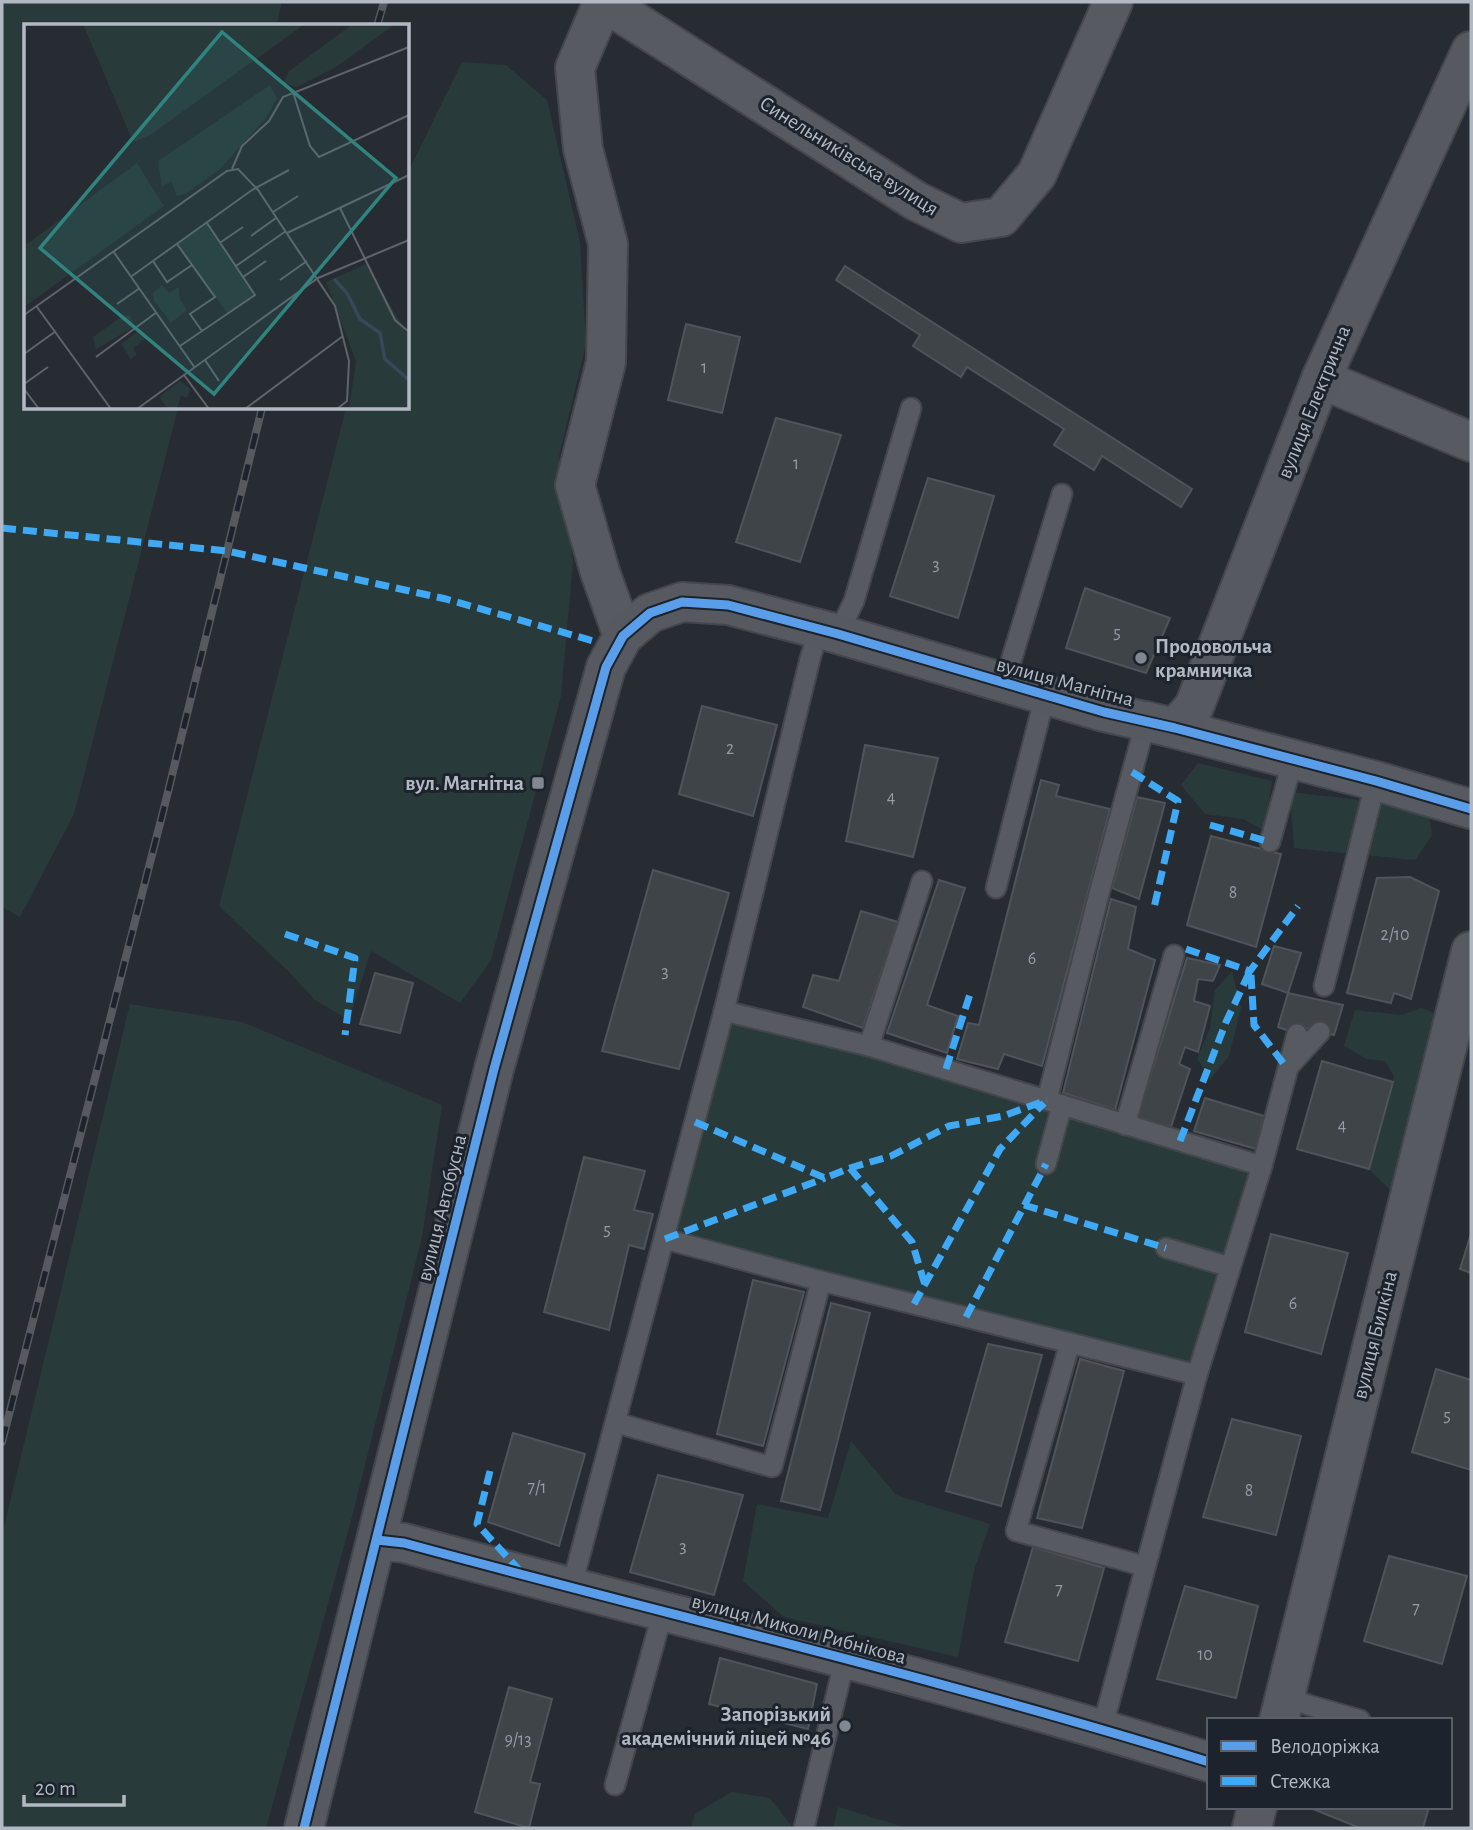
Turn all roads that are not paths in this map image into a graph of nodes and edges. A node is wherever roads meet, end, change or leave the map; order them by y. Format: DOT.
graph roads {
  1 [pos="604,2"];
  2 [pos="1113,2"];
  3 [pos="1471,51"];
  4 [pos="1321,379"];
  5 [pos="911,408"];
  6 [pos="1471,442"];
  7 [pos="1062,494"];
  8 [pos="637,624"];
  9 [pos="828,631"];
  10 [pos="1004,684"];
  11 [pos="1045,696"];
  12 [pos="1160,725"];
  13 [pos="1293,761"];
  14 [pos="1376,781"];
  15 [pos="1471,809"];
  16 [pos="1270,842"];
  17 [pos="922,881"];
  18 [pos="996,888"];
  19 [pos="1471,951"];
  20 [pos="1174,955"];
  21 [pos="1324,986"];
  22 [pos="724,1011"];
  23 [pos="1320,1032"];
  24 [pos="1297,1034"];
  25 [pos="869,1046"];
  26 [pos="1287,1068"];
  27 [pos="1054,1102"];
  28 [pos="1125,1125"];
  29 [pos="1046,1164"];
  30 [pos="1262,1166"];
  31 [pos="665,1239"];
  32 [pos="1166,1248"];
  33 [pos="1230,1267"];
  34 [pos="821,1281"];
  35 [pos="1070,1343"];
  36 [pos="1197,1375"];
  37 [pos="617,1423"];
  38 [pos="377,1540"];
  39 [pos="1144,1566"];
  40 [pos="571,1589"];
  41 [pos="663,1611"];
  42 [pos="845,1659"];
  43 [pos="1282,1708"];
  44 [pos="1353,1718"];
  45 [pos="1102,1729"];
  46 [pos="1207,1761"];
  47 [pos="615,1785"];
  48 [pos="1257,1809"];
  49 [pos="304,1828"];
  50 [pos="804,1828"];
  51 [pos="1252,1828"];
  1 -- 2 [label="street, Синельниківська вулиця"];
  1 -- 8 [label="street"];
  3 -- 4 [label="street, вулиця Електрична"];
  4 -- 6 [label="street"];
  4 -- 12 [label="street, вулиця Електрична"];
  5 -- 9 [label="lane"];
  7 -- 10 [label="lane"];
  8 -- 9 [label="street, вулиця Магнітна"];
  8 -- 38 [label="street, вулиця Автобусна"];
  9 -- 10 [label="street, вулиця Магнітна"];
  9 -- 22 [label="lane"];
  10 -- 11 [label="street, вулиця Магнітна"];
  11 -- 12 [label="street, вулиця Магнітна"];
  11 -- 18 [label="lane"];
  12 -- 13 [label="street, вулиця Магнітна"];
  12 -- 27 [label="lane"];
  13 -- 14 [label="street, вулиця Магнітна"];
  13 -- 16 [label="lane"];
  14 -- 15 [label="street, вулиця Магнітна"];
  14 -- 21 [label="lane"];
  17 -- 25 [label="lane"];
  19 -- 43 [label="street, вулиця Билкіна"];
  20 -- 28 [label="lane"];
  22 -- 25 [label="lane"];
  22 -- 31 [label="lane"];
  23 -- 26 [label="lane"];
  24 -- 26 [label="lane"];
  25 -- 27 [label="lane"];
  26 -- 30 [label="lane"];
  27 -- 28 [label="lane"];
  27 -- 29 [label="lane"];
  28 -- 30 [label="lane"];
  30 -- 33 [label="lane"];
  31 -- 34 [label="lane"];
  31 -- 37 [label="lane"];
  32 -- 33 [label="lane"];
  33 -- 36 [label="lane"];
  34 -- 35 [label="lane"];
  34 -- 37 [label="lane"];
  35 -- 36 [label="lane"];
  35 -- 39 [label="lane"];
  36 -- 39 [label="lane"];
  37 -- 40 [label="lane"];
  38 -- 40 [label="street, вулиця Миколи Рибнікова"];
  38 -- 49 [label="street, вулиця Автобусна"];
  39 -- 45 [label="lane"];
  40 -- 41 [label="street, вулиця Миколи Рибнікова"];
  41 -- 42 [label="street, вулиця Миколи Рибнікова"];
  41 -- 47 [label="lane"];
  42 -- 45 [label="street, вулиця Миколи Рибнікова"];
  42 -- 50 [label="lane"];
  43 -- 44 [label="lane"];
  45 -- 46 [label="street, вулиця Миколи Рибнікова"];
  48 -- 51 [label="street"];
}
